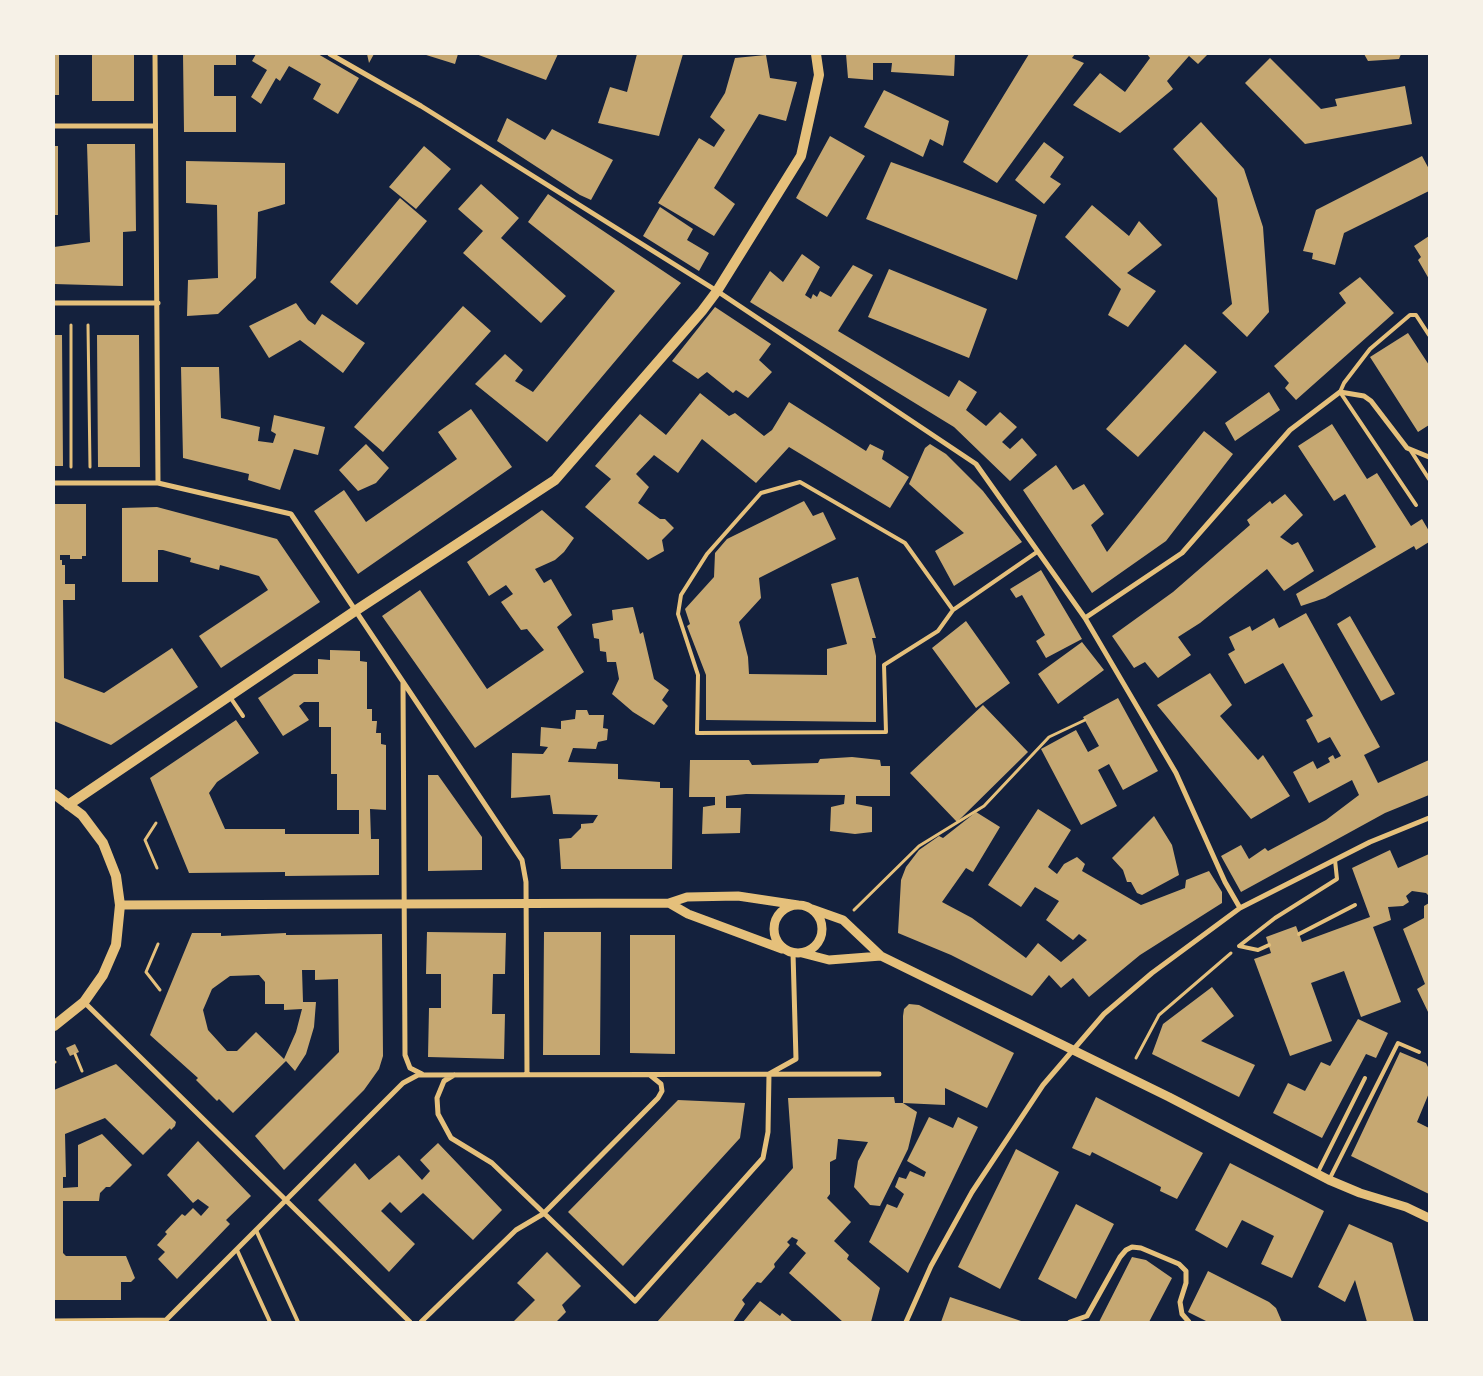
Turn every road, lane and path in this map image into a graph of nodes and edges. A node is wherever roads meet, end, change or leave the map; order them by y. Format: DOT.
graph roads {
  1 [pos="154,54"];
  2 [pos="330,54"];
  3 [pos="816,54"];
  4 [pos="54,126"];
  5 [pos="155,126"];
  6 [pos="717,291"];
  7 [pos="54,303"];
  8 [pos="158,304"];
  9 [pos="71,325"];
  10 [pos="88,325"];
  11 [pos="1429,335"];
  12 [pos="1340,392"];
  13 [pos="1411,451"];
  14 [pos="1429,457"];
  15 [pos="71,467"];
  16 [pos="90,467"];
  17 [pos="1429,479"];
  18 [pos="54,483"];
  19 [pos="158,483"];
  20 [pos="1416,505"];
  21 [pos="1037,552"];
  22 [pos="953,610"];
  23 [pos="355,611"];
  24 [pos="1085,618"];
  25 [pos="403,682"];
  26 [pos="229,695"];
  27 [pos="243,716"];
  28 [pos="1085,720"];
  29 [pos="54,794"];
  30 [pos="68,805"];
  31 [pos="1429,818"];
  32 [pos="156,823"];
  33 [pos="1335,860"];
  34 [pos="157,868"];
  35 [pos="669,903"];
  36 [pos="404,904"];
  37 [pos="526,904"];
  38 [pos="120,905"];
  39 [pos="798,905"];
  40 [pos="1355,905"];
  41 [pos="1240,908"];
  42 [pos="812,909"];
  43 [pos="843,920"];
  44 [pos="1299,934"];
  45 [pos="158,944"];
  46 [pos="1269,945"];
  47 [pos="1239,946"];
  48 [pos="793,952"];
  49 [pos="881,956"];
  50 [pos="160,990"];
  51 [pos="84,1002"];
  52 [pos="54,1026"];
  53 [pos="1419,1052"];
  54 [pos="75,1054"];
  55 [pos="1136,1058"];
  56 [pos="82,1071"];
  57 [pos="425,1074"];
  58 [pos="460,1074"];
  59 [pos="528,1074"];
  60 [pos="646,1074"];
  61 [pos="769,1074"];
  62 [pos="879,1074"];
  63 [pos="1365,1078"];
  64 [pos="1317,1174"];
  65 [pos="1329,1180"];
  66 [pos="286,1201"];
  67 [pos="543,1214"];
  68 [pos="1429,1218"];
  69 [pos="256,1230"];
  70 [pos="236,1250"];
  71 [pos="54,1321"];
  72 [pos="270,1322"];
  73 [pos="298,1322"];
  74 [pos="410,1322"];
  75 [pos="421,1322"];
  76 [pos="906,1322"];
  77 [pos="1070,1322"];
  78 [pos="1189,1322"];
  1 -- 5 [label="street"];
  2 -- 6 [label="street"];
  3 -- 6 [label="main road"];
  4 -- 5 [label="street"];
  5 -- 8 [label="street"];
  6 -- 21 [label="street"];
  6 -- 23 [label="main road"];
  7 -- 8 [label="street"];
  8 -- 19 [label="street"];
  9 -- 15 [label="path"];
  10 -- 16 [label="path"];
  11 -- 12 [label="lane"];
  12 -- 13 [label="street"];
  12 -- 20 [label="lane"];
  12 -- 24 [label="street"];
  13 -- 14 [label="street"];
  13 -- 17 [label="lane"];
  18 -- 19 [label="street"];
  19 -- 23 [label="street"];
  21 -- 22 [label="lane"];
  21 -- 24 [label="street"];
  22 -- 22 [label="lane"];
  23 -- 25 [label="street"];
  23 -- 26 [label="main road"];
  24 -- 41 [label="street"];
  25 -- 36 [label="street"];
  25 -- 37 [label="street"];
  26 -- 27 [label="lane"];
  26 -- 30 [label="main road"];
  28 -- 43 [label="path"];
  29 -- 30 [label="main road"];
  30 -- 38 [label="main road"];
  31 -- 33 [label="street"];
  32 -- 34 [label="path"];
  33 -- 41 [label="street"];
  33 -- 47 [label="lane"];
  35 -- 37 [label="street"];
  35 -- 39 [label="street"];
  35 -- 48 [label="street"];
  36 -- 37 [label="street"];
  36 -- 38 [label="street"];
  36 -- 57 [label="street"];
  37 -- 59 [label="street"];
  38 -- 51 [label="main road"];
  39 -- 42 [label="street"];
  39 -- 48 [label="street"];
  40 -- 44 [label="lane"];
  41 -- 76 [label="street"];
  42 -- 43 [label="street"];
  42 -- 48 [label="street"];
  43 -- 49 [label="street"];
  45 -- 50 [label="path"];
  46 -- 47 [label="lane"];
  47 -- 55 [label="path"];
  48 -- 49 [label="street"];
  48 -- 61 [label="street"];
  49 -- 64 [label="street"];
  51 -- 52 [label="main road"];
  51 -- 66 [label="street"];
  53 -- 65 [label="lane"];
  54 -- 56 [label="path"];
  57 -- 58 [label="street"];
  57 -- 66 [label="street"];
  58 -- 59 [label="street"];
  58 -- 67 [label="street"];
  59 -- 60 [label="street"];
  60 -- 61 [label="street"];
  60 -- 67 [label="street"];
  61 -- 62 [label="street"];
  61 -- 67 [label="street"];
  63 -- 64 [label="lane"];
  64 -- 65 [label="street"];
  65 -- 68 [label="street"];
  66 -- 69 [label="street"];
  66 -- 74 [label="street"];
  67 -- 75 [label="street"];
  69 -- 70 [label="street"];
  69 -- 73 [label="lane"];
  70 -- 71 [label="street"];
  70 -- 72 [label="lane"];
  77 -- 78 [label="street"];
}
